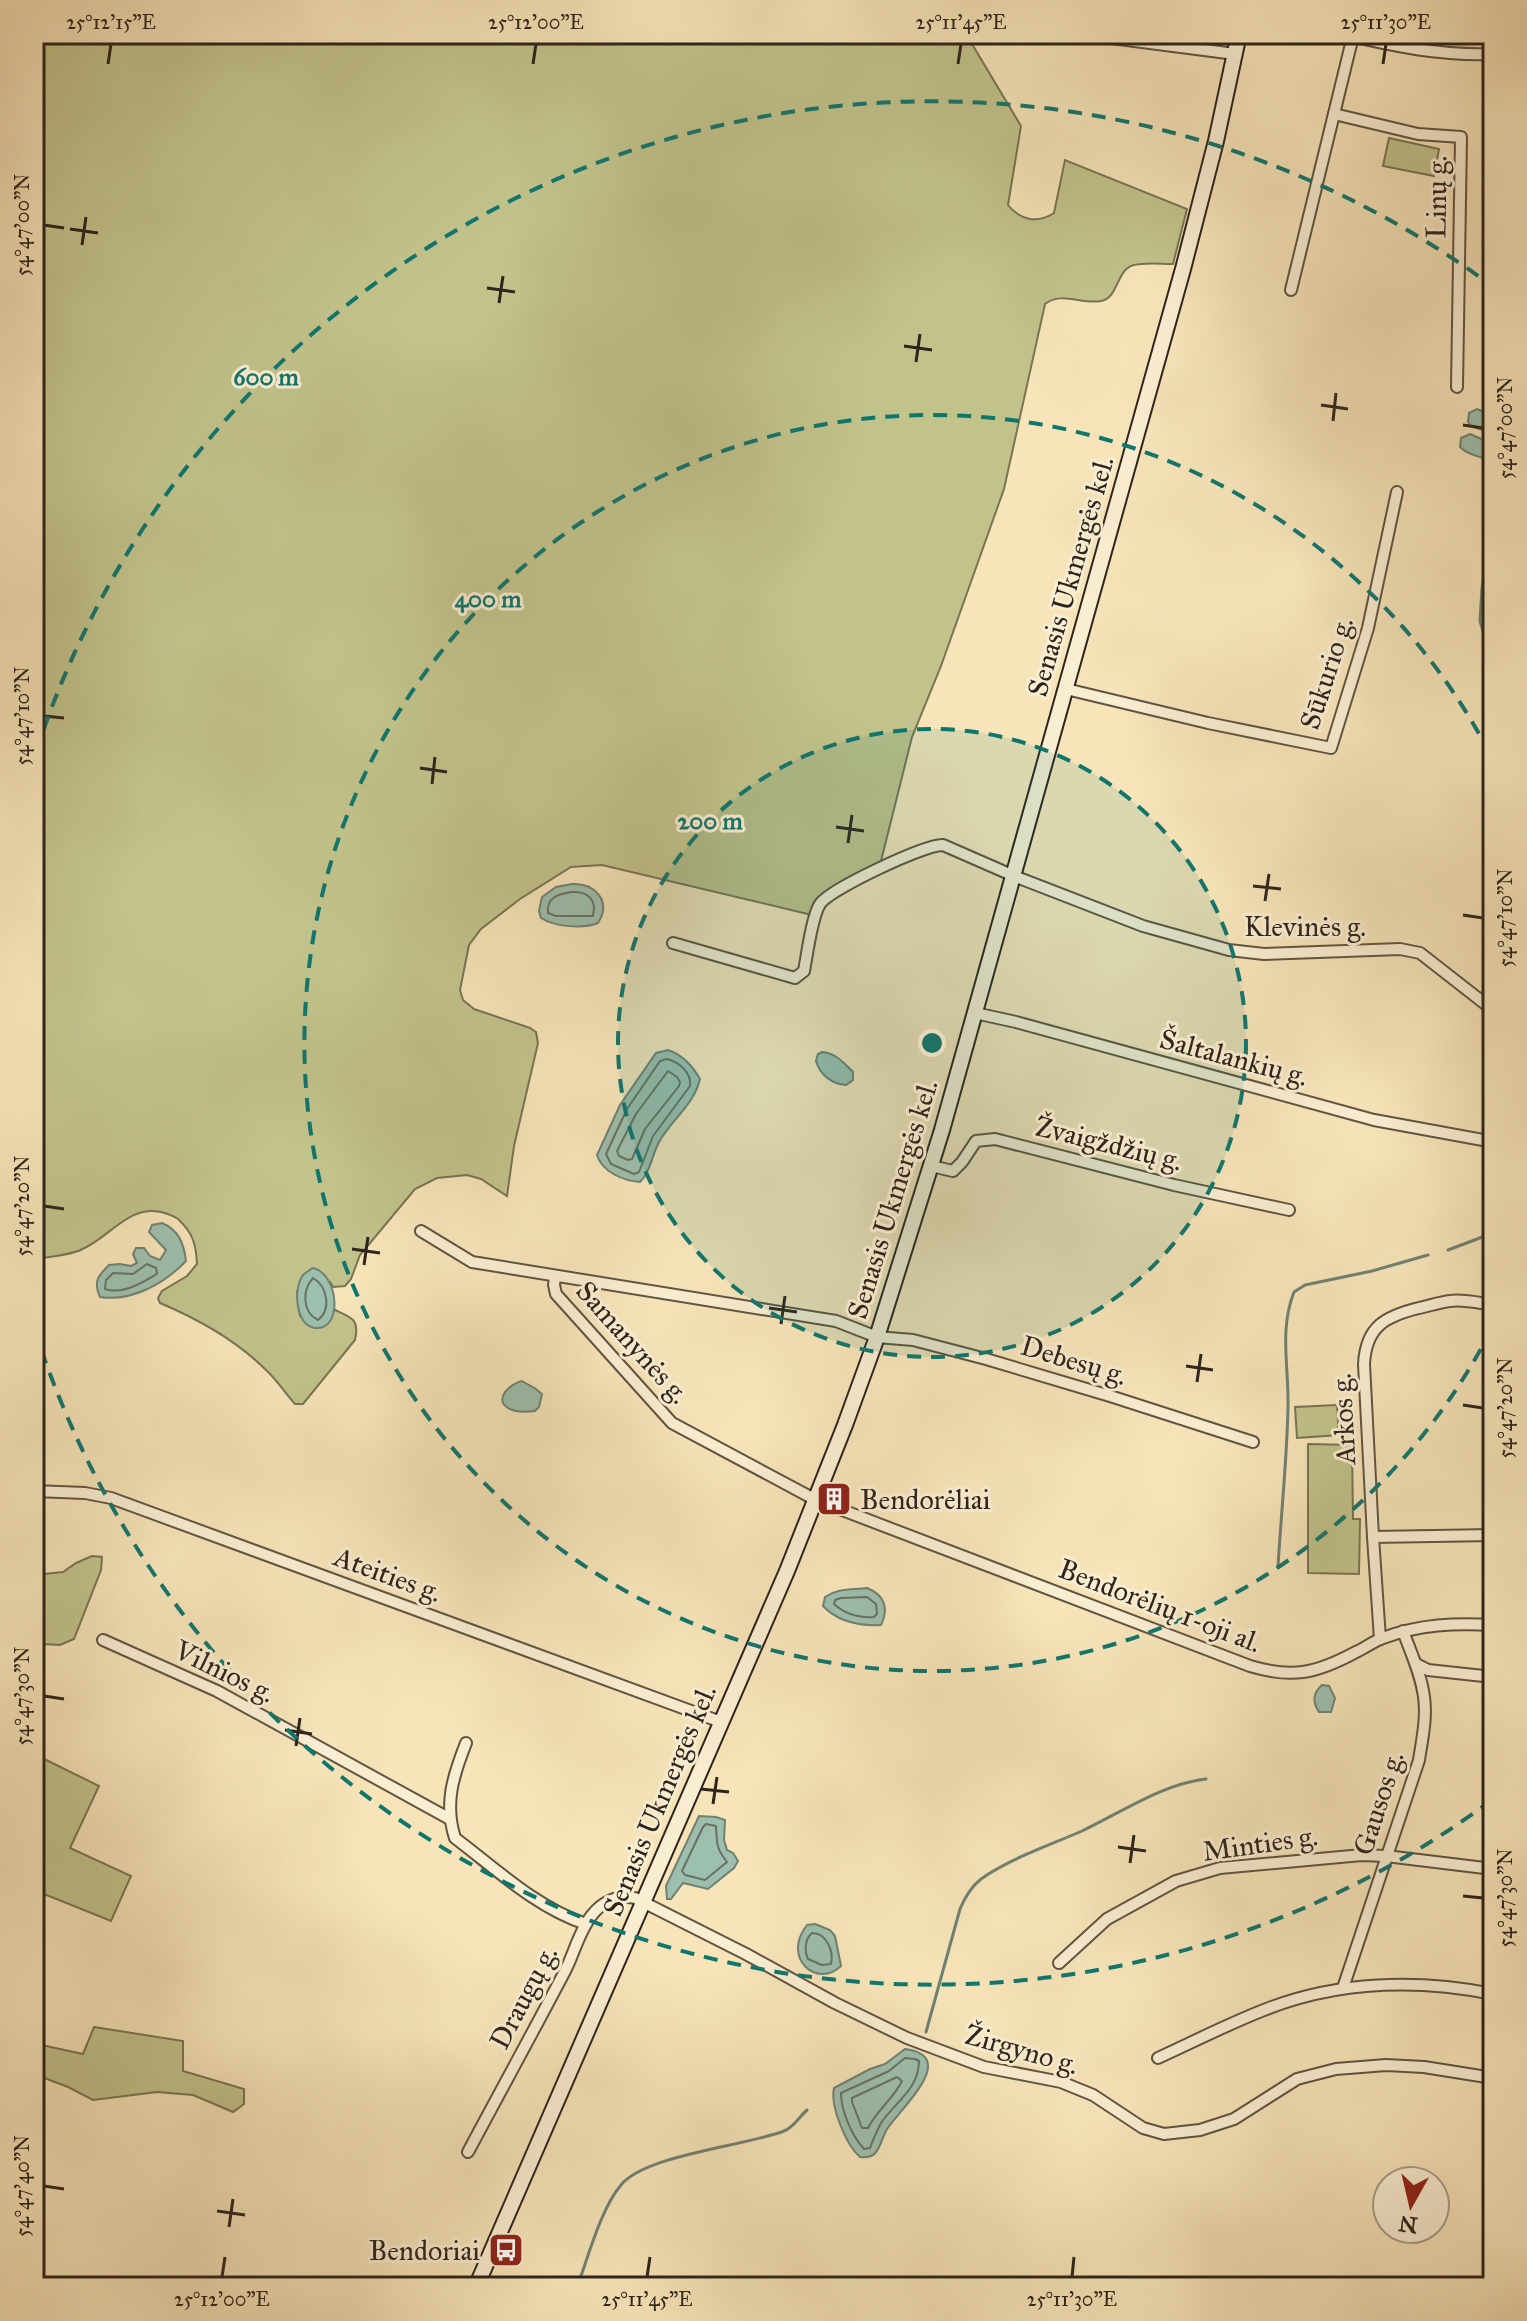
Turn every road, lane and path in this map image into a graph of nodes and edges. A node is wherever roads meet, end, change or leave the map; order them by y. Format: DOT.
graph roads {
  1 [pos="1080,34"];
  2 [pos="1239,34"];
  3 [pos="1348,35"];
  4 [pos="1235,54"];
  5 [pos="1493,54"];
  6 [pos="1334,114"];
  7 [pos="1291,290"];
  8 [pos="1457,387"];
  9 [pos="1397,492"];
  10 [pos="1066,689"];
  11 [pos="1014,876"];
  12 [pos="673,943"];
  13 [pos="1493,1010"];
  14 [pos="975,1013"];
  15 [pos="1483,1140"];
  16 [pos="931,1166"];
  17 [pos="1289,1210"];
  18 [pos="421,1231"];
  19 [pos="555,1277"];
  20 [pos="1493,1305"];
  21 [pos="877,1337"];
  22 [pos="1253,1442"];
  23 [pos="34,1491"];
  24 [pos="816,1500"];
  25 [pos="1493,1535"];
  26 [pos="1373,1537"];
  27 [pos="1493,1625"];
  28 [pos="1403,1631"];
  29 [pos="1380,1639"];
  30 [pos="103,1640"];
  31 [pos="1416,1664"];
  32 [pos="1493,1677"];
  33 [pos="721,1722"];
  34 [pos="466,1743"];
  35 [pos="450,1819"];
  36 [pos="1386,1856"];
  37 [pos="1493,1869"];
  38 [pos="643,1903"];
  39 [pos="586,1924"];
  40 [pos="1059,1963"];
  41 [pos="1343,1988"];
  42 [pos="1493,1994"];
  43 [pos="1158,2058"];
  44 [pos="1493,2078"];
  45 [pos="468,2152"];
  46 [pos="34,2285"];
  47 [pos="41,2287"];
  48 [pos="476,2287"];
  1 -- 4 [label="street"];
  2 -- 4 [label="main road, Senasis Ukmergės kel."];
  3 -- 5 [label="street"];
  3 -- 6 [label="street"];
  4 -- 10 [label="main road, Senasis Ukmergės kel."];
  6 -- 7 [label="street"];
  6 -- 8 [label="street, Linų g."];
  9 -- 10 [label="street, Sūkurio g."];
  10 -- 11 [label="main road, Senasis Ukmergės kel."];
  11 -- 12 [label="street, Klevinės g."];
  11 -- 13 [label="street, Klevinės g."];
  11 -- 14 [label="main road, Senasis Ukmergės kel."];
  14 -- 15 [label="street, Šaltalankių g."];
  14 -- 16 [label="main road, Senasis Ukmergės kel."];
  16 -- 17 [label="street, Žvaigždžių g."];
  16 -- 21 [label="main road, Senasis Ukmergės kel."];
  18 -- 19 [label="street, Samanynės g."];
  19 -- 21 [label="street, Samanynės g."];
  19 -- 24 [label="street, Samanynės g."];
  20 -- 26 [label="street, Arkos g."];
  21 -- 22 [label="street, Debesų g."];
  21 -- 24 [label="main road, Senasis Ukmergės kel."];
  23 -- 33 [label="street, Ateities g."];
  24 -- 29 [label="street, Bendorėlių 1-oji al."];
  24 -- 33 [label="main road, Senasis Ukmergės kel."];
  25 -- 26 [label="street"];
  26 -- 29 [label="street, Arkos g."];
  27 -- 28 [label="street, Bendorėlių 1-oji al."];
  28 -- 29 [label="street, Bendorėlių 1-oji al."];
  28 -- 31 [label="street, Gausos g."];
  30 -- 35 [label="street, Vilnios g."];
  31 -- 32 [label="street"];
  31 -- 36 [label="street, Gausos g."];
  33 -- 38 [label="main road, Senasis Ukmergės kel."];
  34 -- 35 [label="street"];
  35 -- 39 [label="street, Vilnios g."];
  36 -- 37 [label="street, Minties g."];
  36 -- 40 [label="street, Minties g."];
  36 -- 41 [label="street, Gausos g."];
  38 -- 39 [label="street, Draugų g."];
  38 -- 44 [label="street, Žirgyno g."];
  38 -- 48 [label="main road, Senasis Ukmergės kel."];
  39 -- 45 [label="street, Draugų g."];
  41 -- 42 [label="street"];
  41 -- 43 [label="street"];
  46 -- 47 [label="street"];
}
